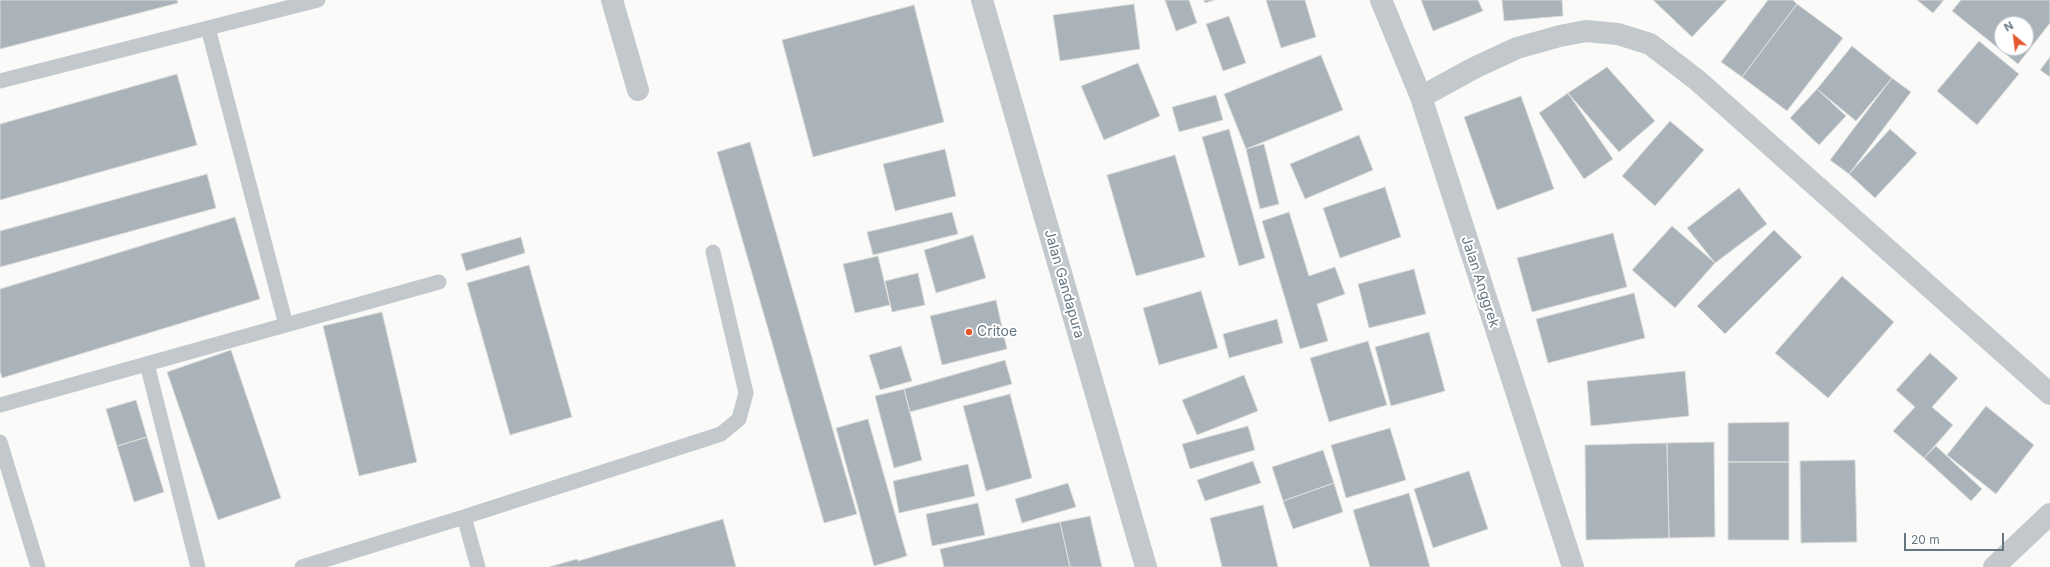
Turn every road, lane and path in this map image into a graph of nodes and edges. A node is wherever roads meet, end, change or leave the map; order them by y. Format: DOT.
graph roads {
  1 [pos="318,0"];
  2 [pos="612,0"];
  3 [pos="982,0"];
  4 [pos="1381,0"];
  5 [pos="208,28"];
  6 [pos="0,81"];
  7 [pos="638,90"];
  8 [pos="1421,97"];
  9 [pos="713,252"];
  10 [pos="439,282"];
  11 [pos="286,325"];
  12 [pos="147,364"];
  13 [pos="2050,394"];
  14 [pos="0,405"];
  15 [pos="0,442"];
  16 [pos="2050,514"];
  17 [pos="464,517"];
  18 [pos="336,562"];
  19 [pos="38,567"];
  20 [pos="198,567"];
  21 [pos="302,567"];
  22 [pos="478,567"];
  23 [pos="1146,567"];
  24 [pos="1573,567"];
  25 [pos="1994,567"];
  1 -- 5 [label="lane"];
  2 -- 7 [label="street"];
  3 -- 23 [label="street, Jalan Gandapura"];
  4 -- 8 [label="street, Jalan Anggrek"];
  5 -- 6 [label="lane"];
  5 -- 11 [label="lane"];
  8 -- 13 [label="street"];
  8 -- 24 [label="street, Jalan Anggrek"];
  9 -- 17 [label="lane"];
  10 -- 11 [label="lane"];
  11 -- 12 [label="lane"];
  12 -- 14 [label="lane"];
  12 -- 20 [label="lane"];
  15 -- 19 [label="lane"];
  16 -- 25 [label="street"];
  17 -- 18 [label="lane"];
  17 -- 22 [label="lane"];
  18 -- 21 [label="lane"];
}
